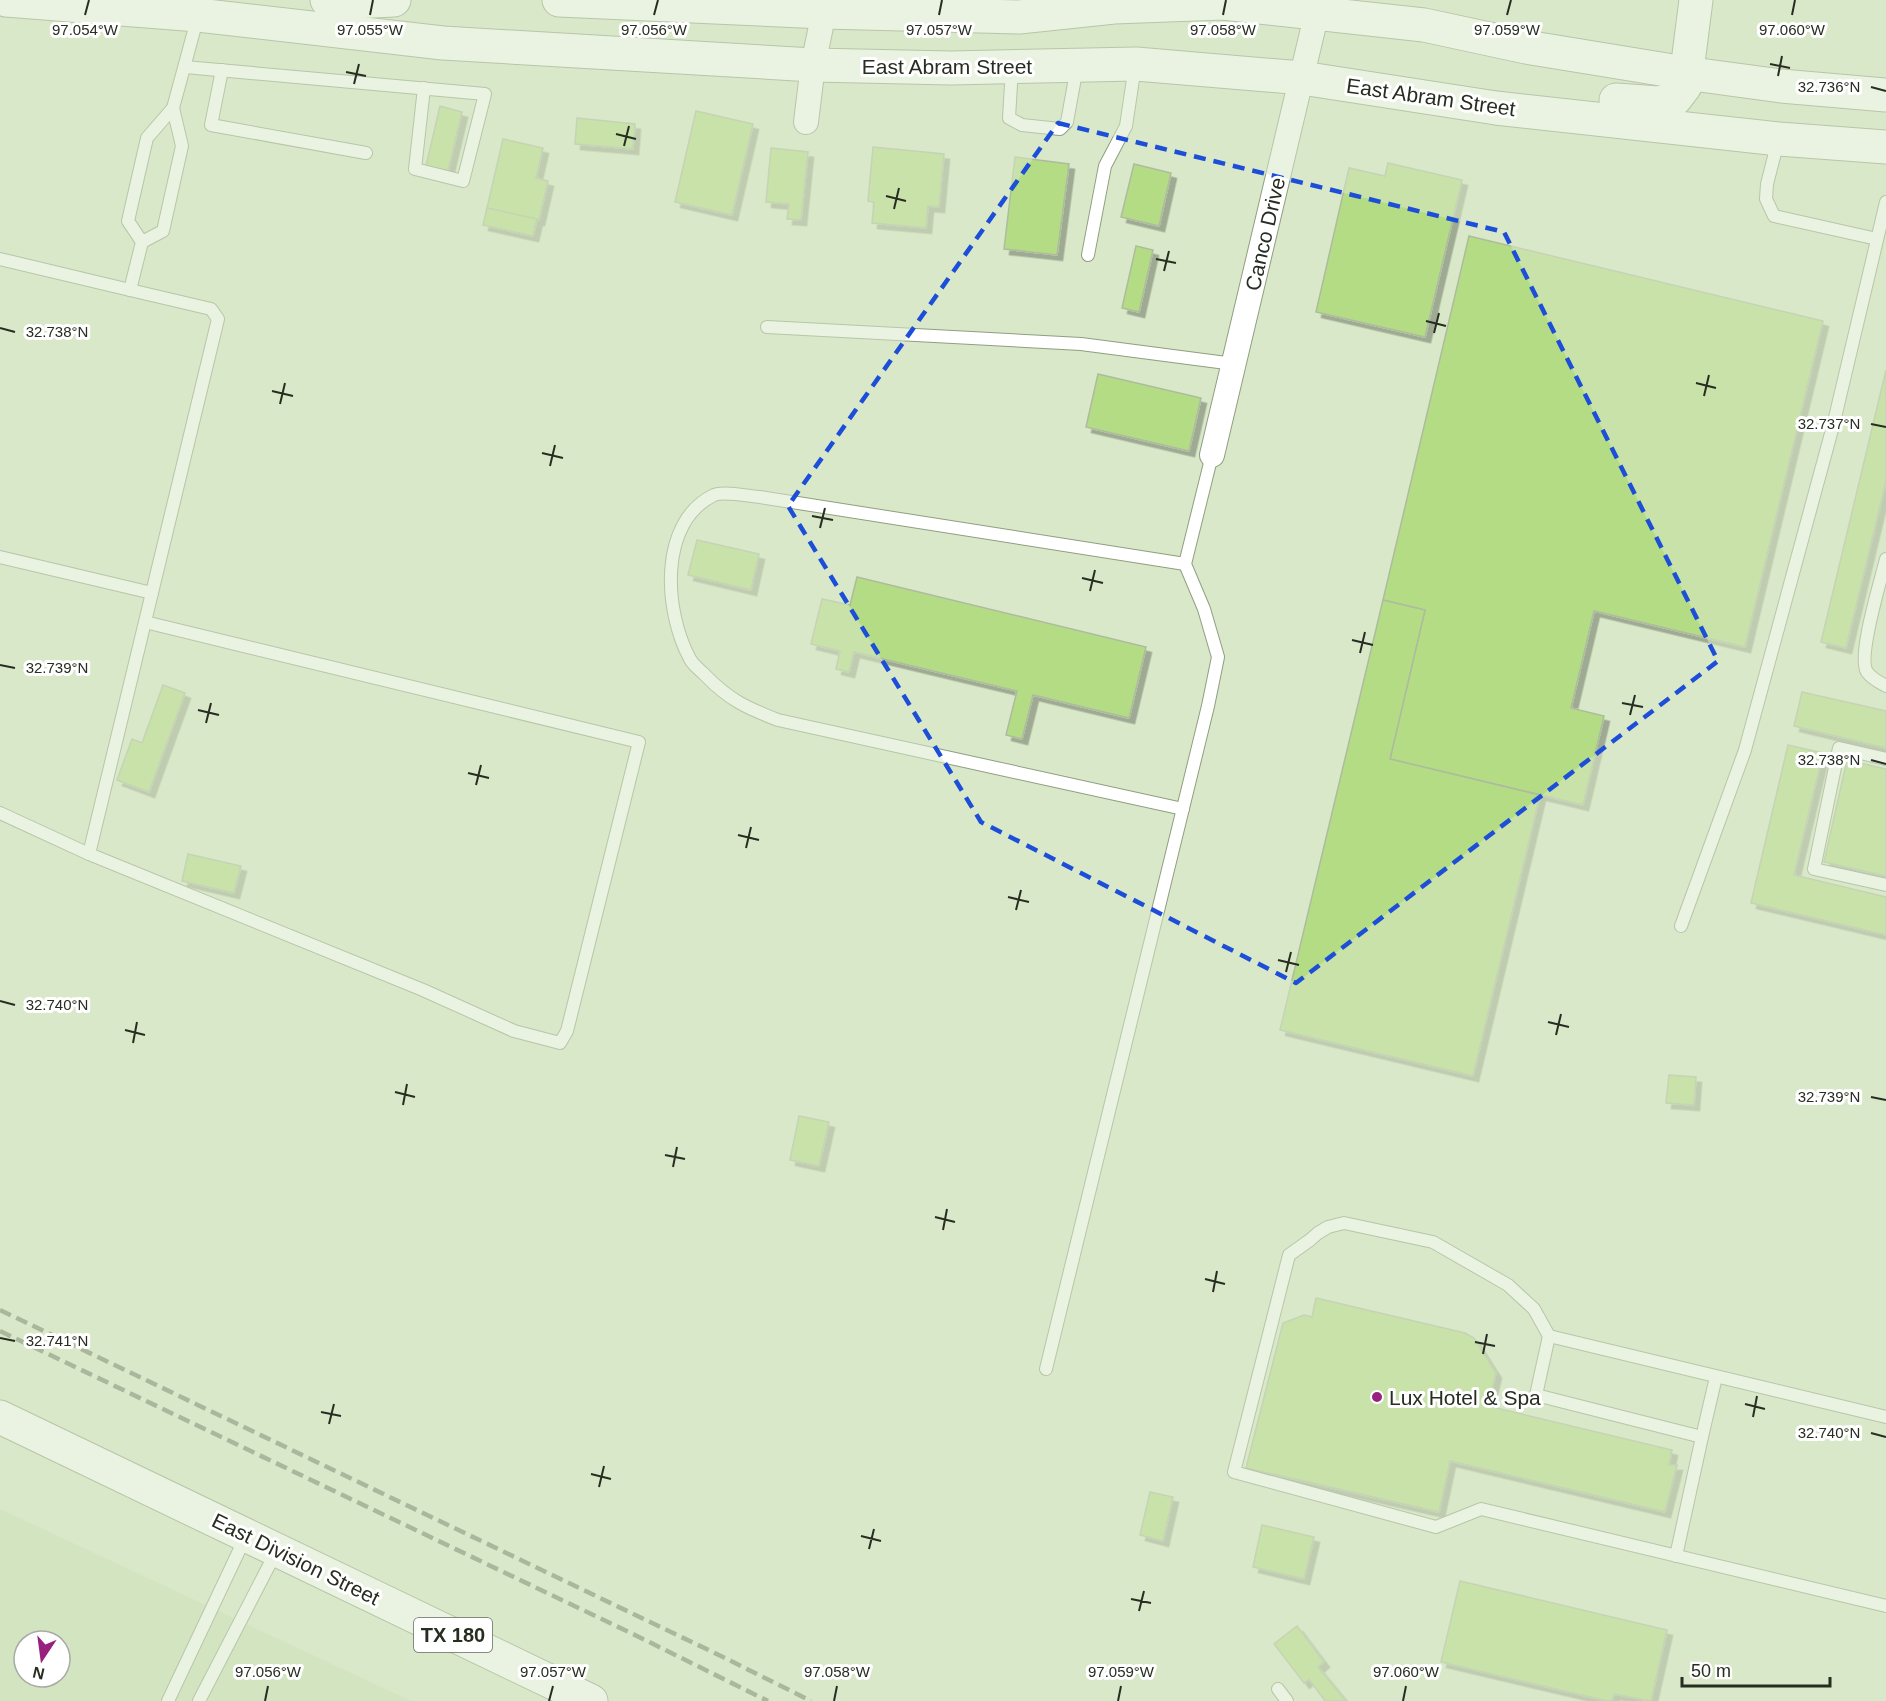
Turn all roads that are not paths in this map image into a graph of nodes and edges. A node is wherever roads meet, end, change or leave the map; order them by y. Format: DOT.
graph roads {
  1 [pos="6,0"];
  2 [pos="327,0"];
  3 [pos="394,0"];
  4 [pos="559,0"];
  5 [pos="1696,0"];
  6 [pos="51,2"];
  7 [pos="714,3"];
  8 [pos="203,7"];
  9 [pos="824,12"];
  10 [pos="1317,12"];
  11 [pos="813,64"];
  12 [pos="1136,64"];
  13 [pos="1078,66"];
  14 [pos="184,67"];
  15 [pos="1012,67"];
  16 [pos="222,70"];
  17 [pos="1686,73"];
  18 [pos="1886,74"];
  19 [pos="1302,78"];
  20 [pos="1781,86"];
  21 [pos="424,88"];
  22 [pos="1886,95"];
  23 [pos="173,108"];
  24 [pos="1496,108"];
  25 [pos="806,122"];
  26 [pos="1779,139"];
  27 [pos="1886,147"];
  28 [pos="366,153"];
  29 [pos="1886,167"];
  30 [pos="1886,202"];
  31 [pos="1877,239"];
  32 [pos="142,242"];
  33 [pos="1088,255"];
  34 [pos="0,259"];
  35 [pos="130,290"];
  36 [pos="767,327"];
  37 [pos="1234,364"];
  38 [pos="1212,455"];
  39 [pos="0,557"];
  40 [pos="1886,559"];
  41 [pos="1185,564"];
  42 [pos="152,593"];
  43 [pos="145,622"];
  44 [pos="1886,686"];
  45 [pos="1886,759"];
  46 [pos="1183,809"];
  47 [pos="0,813"];
  48 [pos="89,854"];
  49 [pos="1886,885"];
  50 [pos="1681,926"];
  51 [pos="1549,1336"];
  52 [pos="1046,1369"];
  53 [pos="1716,1377"];
  54 [pos="0,1417"];
  55 [pos="1886,1417"];
  56 [pos="1702,1437"];
  57 [pos="246,1535"];
  58 [pos="277,1550"];
  59 [pos="1676,1556"];
  60 [pos="1886,1606"];
  61 [pos="1278,1689"];
  62 [pos="587,1700"];
  63 [pos="168,1701"];
  64 [pos="199,1701"];
  65 [pos="1287,1701"];
  1 -- 6 [label="main road, East Abram Street"];
  2 -- 3 [label="main road"];
  4 -- 7 [label="main road"];
  5 -- 17 [label="main road"];
  6 -- 8 [label="main road, East Abram Street"];
  7 -- 9 [label="main road"];
  8 -- 11 [label="main road, East Abram Street"];
  8 -- 14 [label="lane"];
  9 -- 10 [label="main road"];
  9 -- 11 [label="street"];
  10 -- 17 [label="main road"];
  10 -- 19 [label="street, Canco Drive"];
  11 -- 15 [label="main road, East Abram Street"];
  11 -- 25 [label="street"];
  12 -- 13 [label="main road, East Abram Street"];
  12 -- 19 [label="main road, East Abram Street"];
  12 -- 33 [label="lane"];
  13 -- 15 [label="main road, East Abram Street"];
  13 -- 15 [label="lane"];
  14 -- 16 [label="lane"];
  14 -- 23 [label="lane"];
  16 -- 21 [label="lane"];
  16 -- 28 [label="lane"];
  17 -- 20 [label="main road"];
  17 -- 24 [label="main road"];
  18 -- 20 [label="main road"];
  19 -- 24 [label="main road, East Abram Street"];
  19 -- 37 [label="street, Canco Drive"];
  20 -- 22 [label="main road"];
  21 -- 21 [label="lane"];
  23 -- 32 [label="lane"];
  23 -- 32 [label="lane"];
  24 -- 26 [label="main road, East Abram Street"];
  26 -- 27 [label="main road, East Abram Street"];
  26 -- 29 [label="main road"];
  26 -- 31 [label="lane"];
  30 -- 31 [label="lane"];
  31 -- 50 [label="lane"];
  32 -- 35 [label="lane"];
  34 -- 35 [label="lane"];
  35 -- 42 [label="lane"];
  36 -- 37 [label="lane"];
  37 -- 38 [label="street, Canco Drive"];
  38 -- 41 [label="lane"];
  39 -- 42 [label="lane"];
  40 -- 44 [label="lane"];
  41 -- 46 [label="lane"];
  41 -- 46 [label="lane"];
  42 -- 43 [label="lane"];
  43 -- 48 [label="lane"];
  43 -- 48 [label="lane"];
  45 -- 49 [label="lane"];
  46 -- 52 [label="lane"];
  47 -- 48 [label="lane"];
  51 -- 53 [label="lane"];
  51 -- 56 [label="lane"];
  51 -- 59 [label="lane"];
  53 -- 55 [label="lane"];
  53 -- 56 [label="lane"];
  54 -- 57 [label="main road, East Division Street / TX 180"];
  56 -- 59 [label="lane"];
  57 -- 58 [label="main road, East Division Street / TX 180"];
  57 -- 63 [label="lane"];
  58 -- 62 [label="main road, East Division Street / TX 180"];
  58 -- 64 [label="lane"];
  59 -- 60 [label="lane"];
  61 -- 65 [label="lane"];
}
